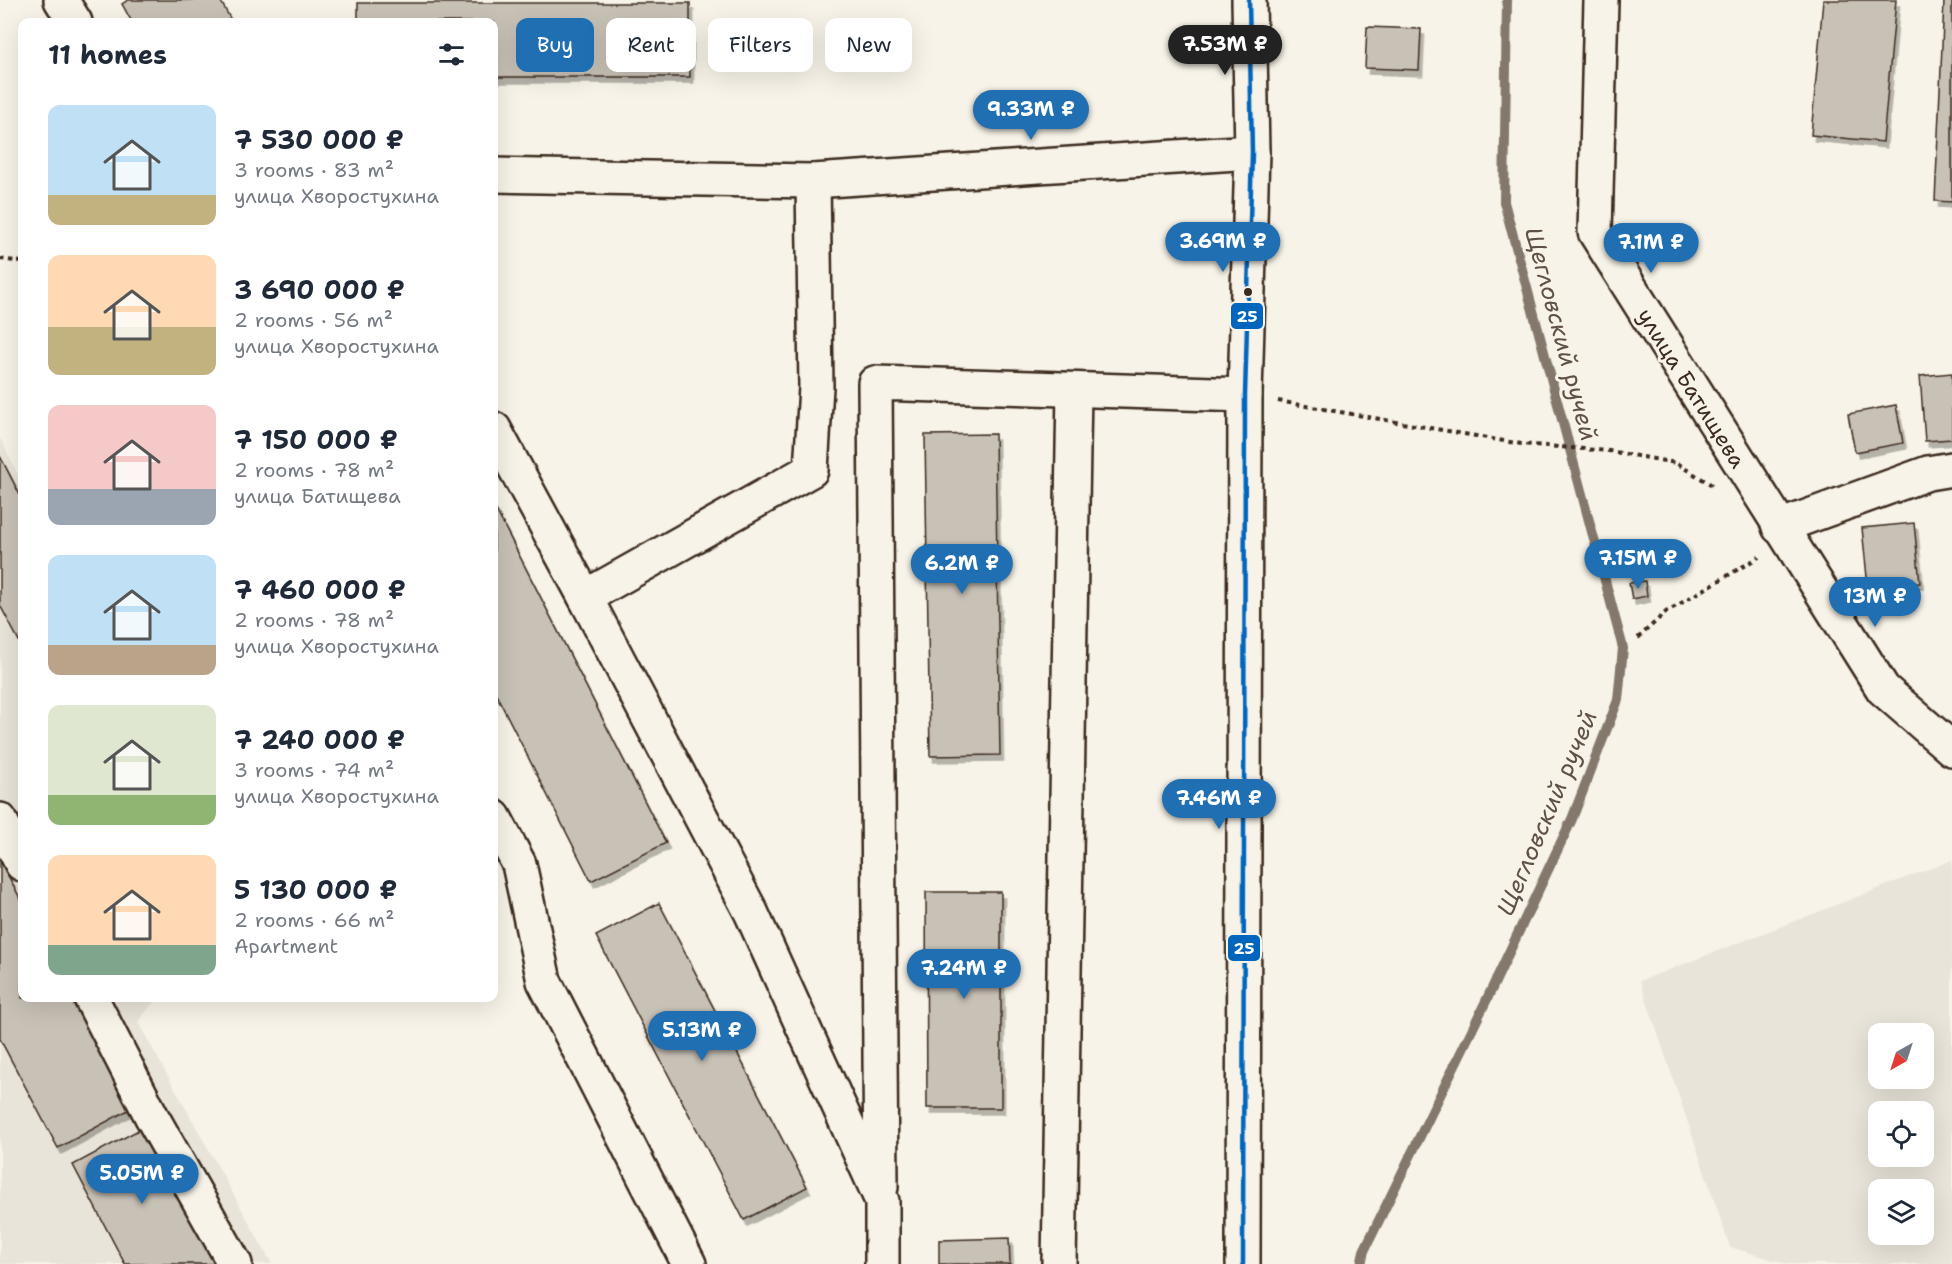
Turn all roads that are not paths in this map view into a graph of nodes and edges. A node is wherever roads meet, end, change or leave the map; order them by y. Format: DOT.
graph roads {
  1 [pos="61,0"];
  2 [pos="1249,0"];
  3 [pos="1601,0"];
  4 [pos="72,18"];
  5 [pos="1252,152"];
  6 [pos="498,175"];
  7 [pos="813,181"];
  8 [pos="1074,390"];
  9 [pos="1245,395"];
  10 [pos="498,436"];
  11 [pos="1952,469"];
  12 [pos="1784,533"];
  13 [pos="585,597"];
  14 [pos="1952,748"];
  15 [pos="0,820"];
  16 [pos="498,825"];
  17 [pos="18,856"];
  18 [pos="93,1002"];
  19 [pos="882,1201"];
  20 [pos="235,1264"];
  21 [pos="689,1264"];
  22 [pos="882,1264"];
  23 [pos="1059,1264"];
  24 [pos="1243,1264"];
  1 -- 4 [label="street"];
  2 -- 5 [label="street"];
  3 -- 12 [label="street, улица Батищева"];
  5 -- 7 [label="street"];
  5 -- 9 [label="street"];
  6 -- 7 [label="street"];
  7 -- 13 [label="street"];
  8 -- 9 [label="street"];
  8 -- 19 [label="street"];
  8 -- 23 [label="street"];
  9 -- 24 [label="street"];
  10 -- 13 [label="street"];
  11 -- 12 [label="street"];
  12 -- 14 [label="street, улица Батищева"];
  13 -- 19 [label="street"];
  15 -- 17 [label="street"];
  16 -- 21 [label="street"];
  18 -- 20 [label="street"];
  19 -- 22 [label="street"];
}
